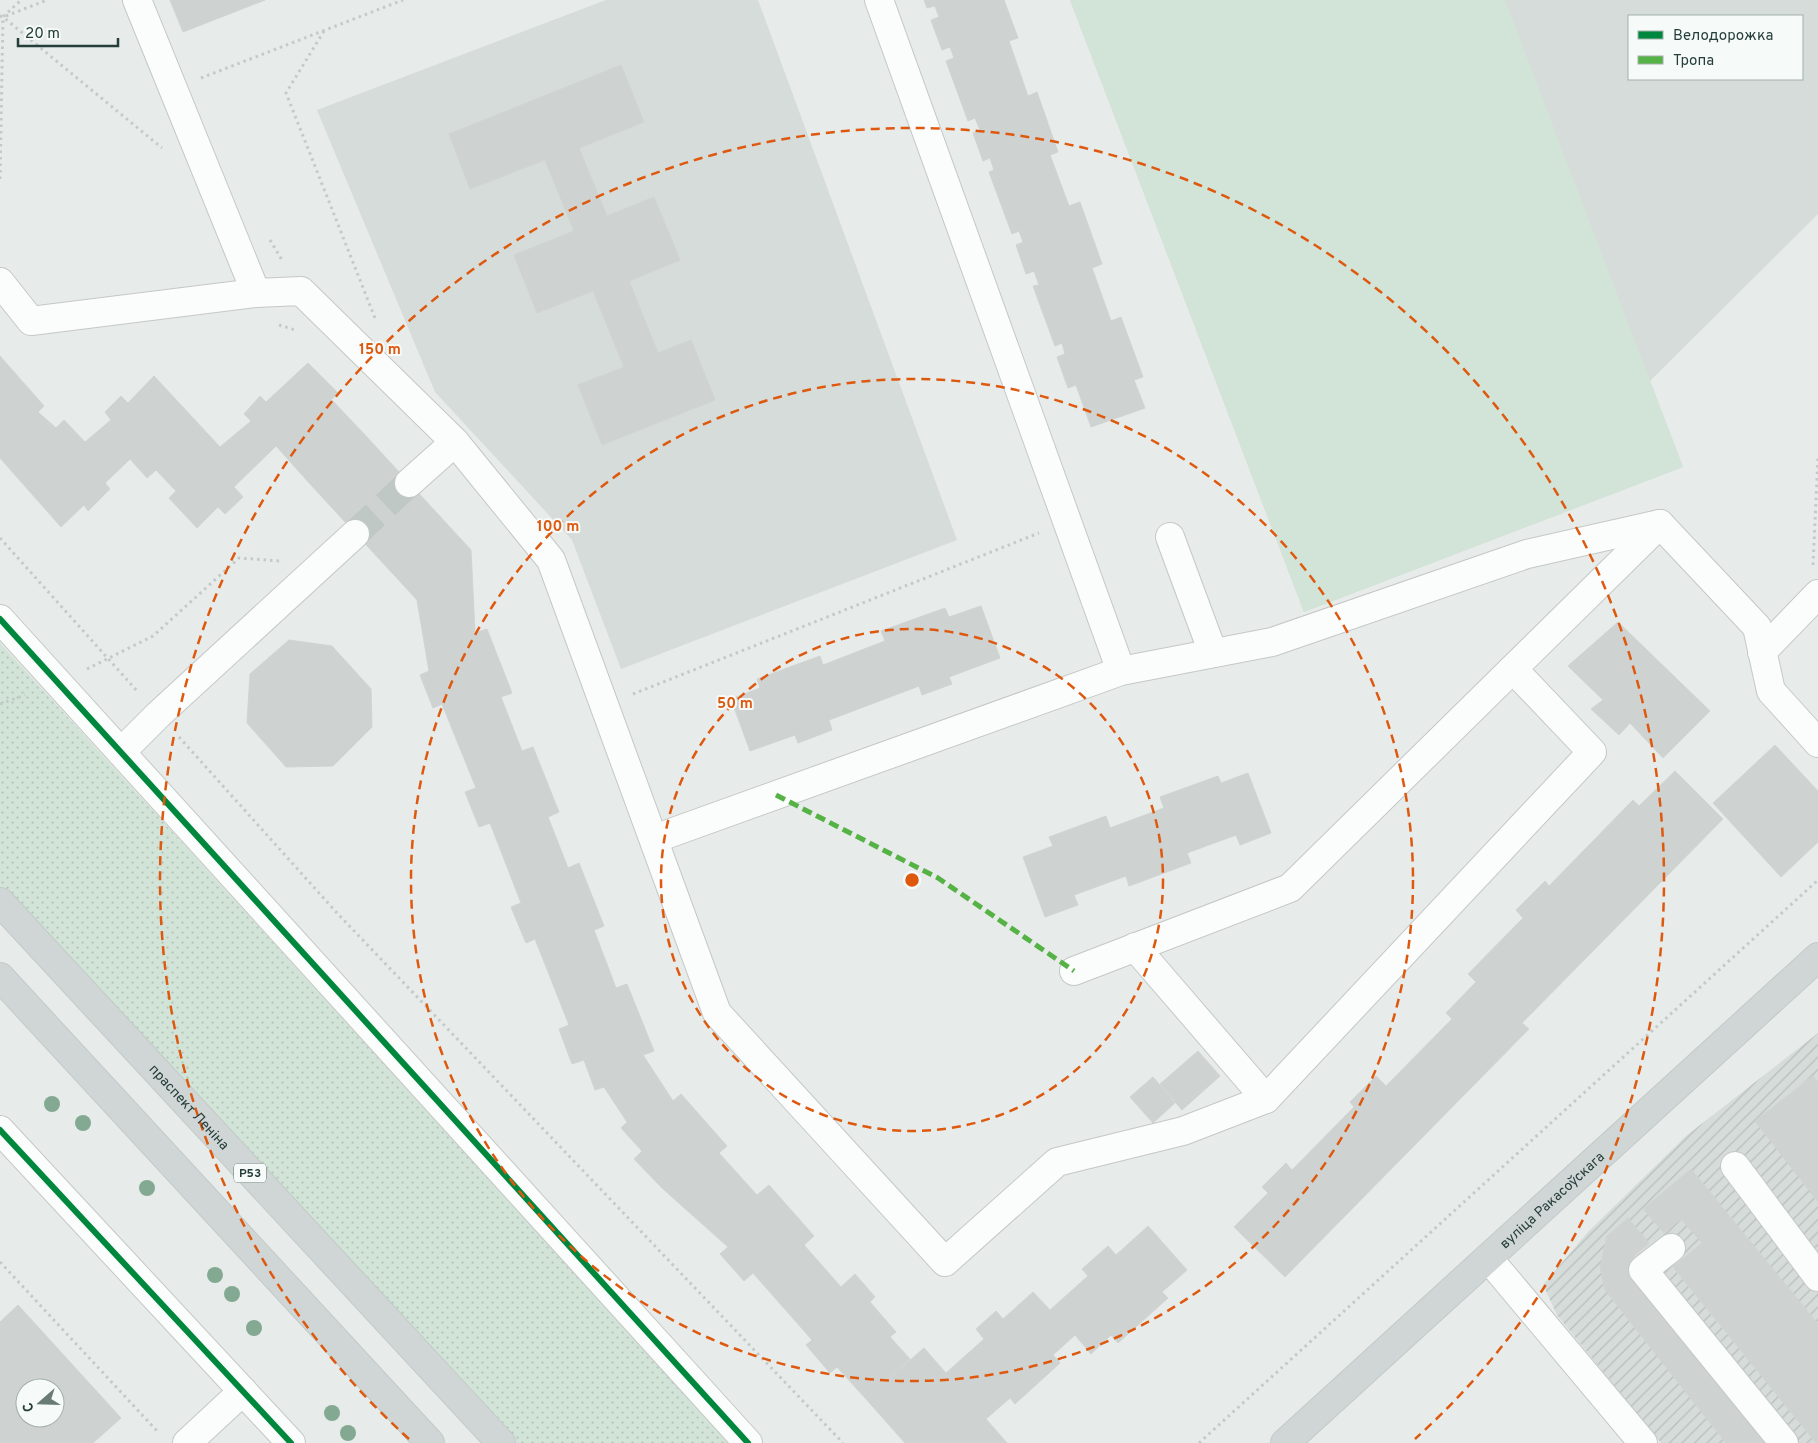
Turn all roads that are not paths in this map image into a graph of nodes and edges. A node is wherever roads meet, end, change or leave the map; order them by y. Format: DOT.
graph roads {
  1 [pos="137,0"];
  2 [pos="879,0"];
  3 [pos="0,282"];
  4 [pos="256,293"];
  5 [pos="455,442"];
  6 [pos="409,483"];
  7 [pos="1660,524"];
  8 [pos="355,534"];
  9 [pos="1170,537"];
  10 [pos="1816,596"];
  11 [pos="0,620"];
  12 [pos="1762,652"];
  13 [pos="1213,653"];
  14 [pos="1513,669"];
  15 [pos="1121,671"];
  16 [pos="1818,743"];
  17 [pos="121,752"];
  18 [pos="654,839"];
  19 [pos="0,902"];
  20 [pos="1135,948"];
  21 [pos="1818,957"];
  22 [pos="1074,971"];
  23 [pos="0,977"];
  24 [pos="1266,1099"];
  25 [pos="3,1138"];
  26 [pos="1734,1166"];
  27 [pos="1671,1248"];
  28 [pos="1488,1258"];
  29 [pos="1818,1276"];
  30 [pos="243,1391"];
  31 [pos="175,1439"];
  32 [pos="291,1443"];
  33 [pos="430,1443"];
  34 [pos="500,1443"];
  35 [pos="748,1443"];
  36 [pos="1285,1443"];
  37 [pos="1643,1443"];
  38 [pos="1784,1443"];
  1 -- 4 [label="street"];
  2 -- 15 [label="street"];
  3 -- 4 [label="street"];
  4 -- 5 [label="street"];
  5 -- 6 [label="street"];
  5 -- 18 [label="street"];
  7 -- 12 [label="street"];
  7 -- 13 [label="street"];
  7 -- 14 [label="street"];
  8 -- 17 [label="street"];
  9 -- 13 [label="street"];
  10 -- 12 [label="street"];
  11 -- 17 [label="street"];
  12 -- 16 [label="street"];
  13 -- 15 [label="street"];
  14 -- 20 [label="street"];
  14 -- 24 [label="street"];
  15 -- 18 [label="street"];
  17 -- 35 [label="street"];
  18 -- 24 [label="street"];
  19 -- 34 [label="main road, праспект Леніна / Р53"];
  20 -- 22 [label="street"];
  20 -- 24 [label="street"];
  21 -- 28 [label="main road, вуліца Ракасоўскага"];
  23 -- 33 [label="main road"];
  25 -- 30 [label="street"];
  26 -- 29 [label="street"];
  27 -- 38 [label="street"];
  28 -- 36 [label="main road, вуліца Ракасоўскага"];
  28 -- 37 [label="street"];
  30 -- 31 [label="street"];
  30 -- 32 [label="street"];
}
